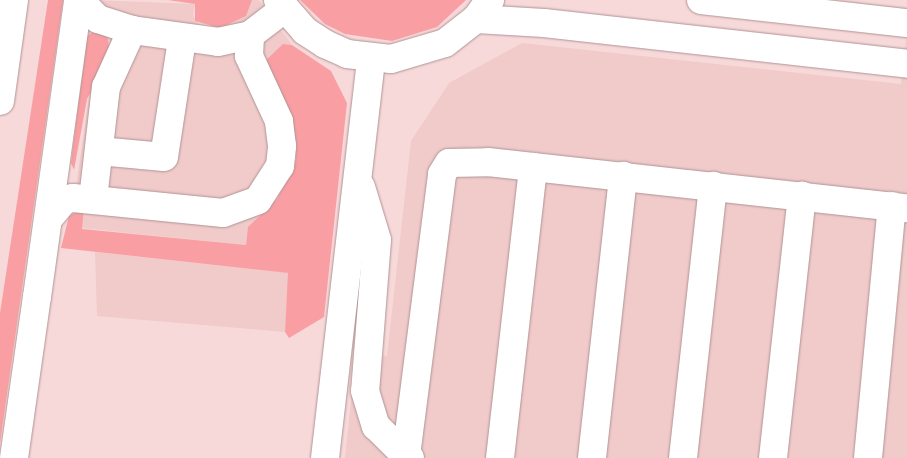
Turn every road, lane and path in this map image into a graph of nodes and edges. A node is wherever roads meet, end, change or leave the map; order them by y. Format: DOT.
graph roads {
  1 [pos="14,0"];
  2 [pos="78,0"];
  3 [pos="701,0"];
  4 [pos="281,4"];
  5 [pos="483,10"];
  6 [pos="907,22"];
  7 [pos="132,30"];
  8 [pos="250,35"];
  9 [pos="182,39"];
  10 [pos="371,58"];
  11 [pos="907,64"];
  12 [pos="0,101"];
  13 [pos="99,151"];
  14 [pos="533,167"];
  15 [pos="358,176"];
  16 [pos="623,176"];
  17 [pos="713,186"];
  18 [pos="802,196"];
  19 [pos="93,199"];
  20 [pos="900,207"];
  21 [pos="49,218"];
  22 [pos="408,457"];
  23 [pos="14,458"];
  24 [pos="325,458"];
  25 [pos="500,458"];
  26 [pos="592,458"];
  27 [pos="683,458"];
  28 [pos="773,458"];
  29 [pos="868,458"];
  1 -- 12 [label="street"];
  2 -- 7 [label="street"];
  2 -- 21 [label="street"];
  3 -- 6 [label="street"];
  4 -- 8 [label="street"];
  4 -- 10 [label="street"];
  5 -- 10 [label="street"];
  5 -- 11 [label="street"];
  7 -- 9 [label="street"];
  7 -- 13 [label="street"];
  8 -- 9 [label="street"];
  8 -- 19 [label="street"];
  9 -- 13 [label="street"];
  10 -- 15 [label="street"];
  13 -- 19 [label="street"];
  14 -- 16 [label="street"];
  14 -- 22 [label="street"];
  14 -- 25 [label="street"];
  15 -- 22 [label="street"];
  15 -- 24 [label="street"];
  16 -- 17 [label="street"];
  16 -- 26 [label="street"];
  17 -- 18 [label="street"];
  17 -- 27 [label="street"];
  18 -- 20 [label="street"];
  18 -- 28 [label="street"];
  19 -- 21 [label="street"];
  20 -- 29 [label="street"];
  21 -- 23 [label="street"];
}
